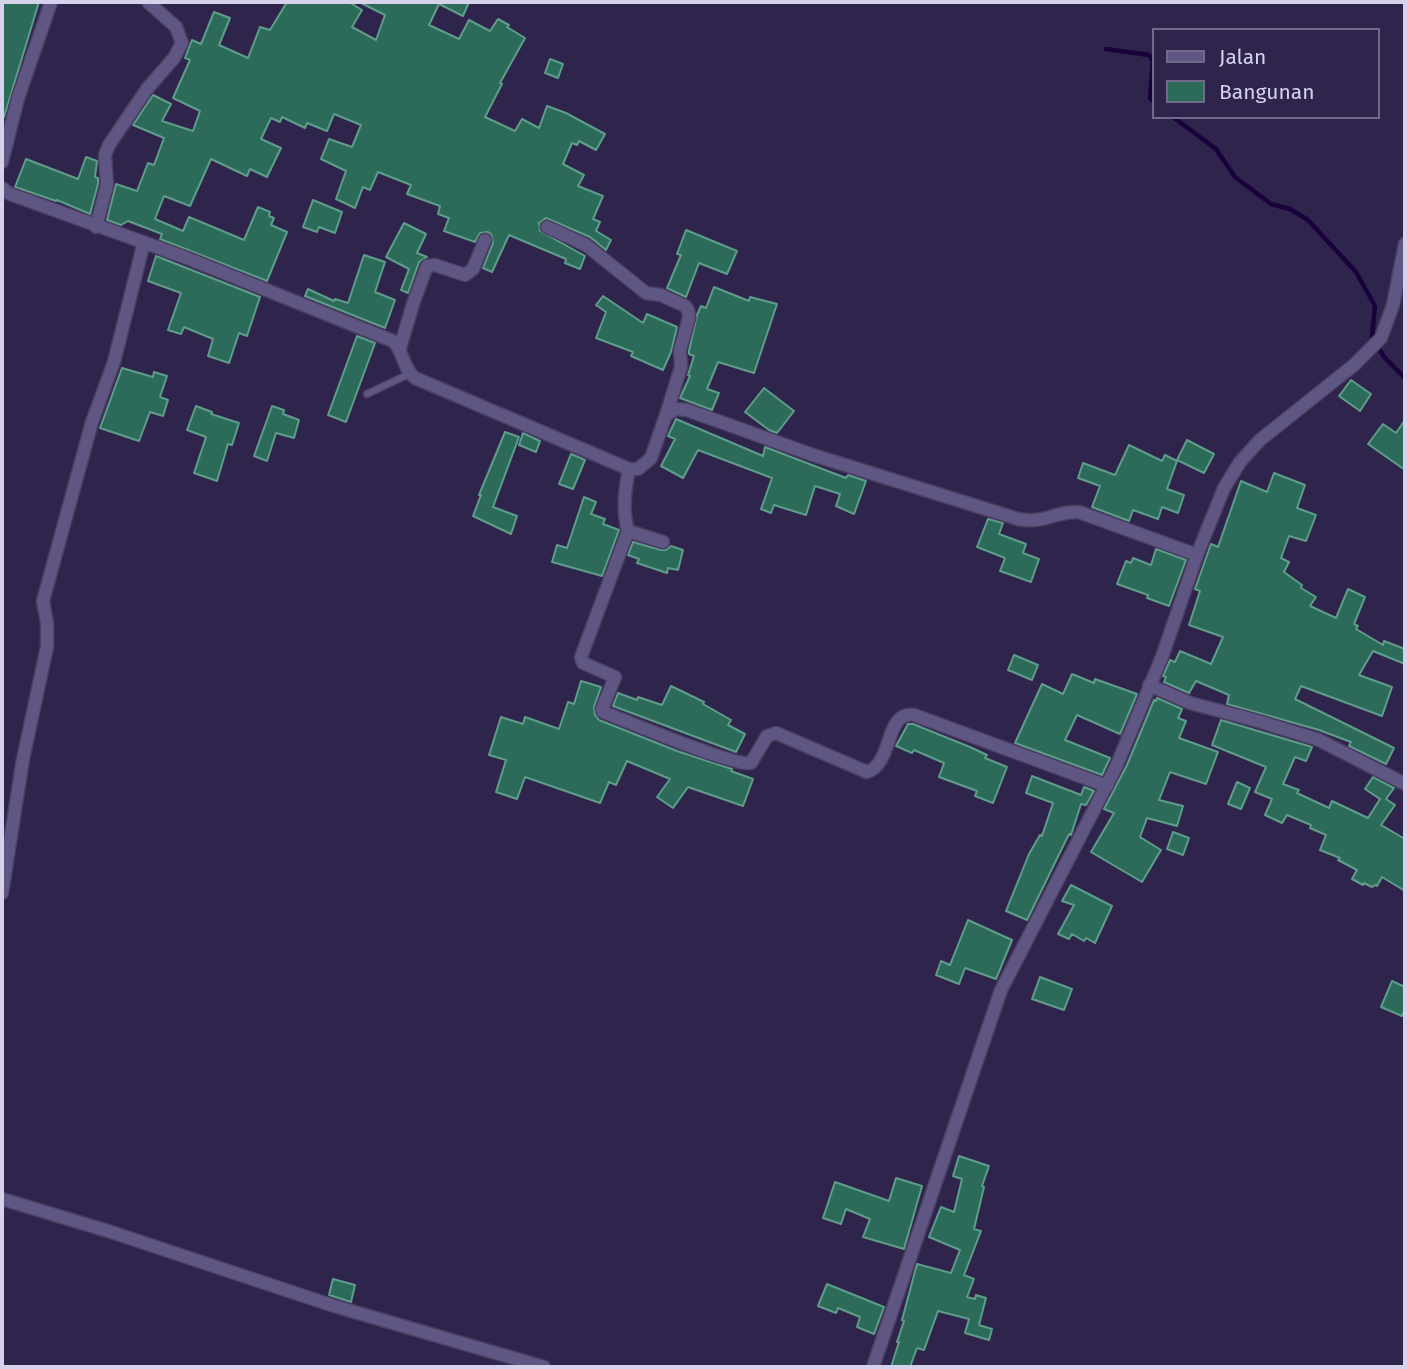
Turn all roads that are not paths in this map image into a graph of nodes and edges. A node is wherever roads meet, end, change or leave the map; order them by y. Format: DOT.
graph roads {
  1 [pos="51,2"];
  2 [pos="148,2"];
  3 [pos="2,162"];
  4 [pos="2,188"];
  5 [pos="96,227"];
  6 [pos="547,227"];
  7 [pos="485,240"];
  8 [pos="144,243"];
  9 [pos="1405,244"];
  10 [pos="400,348"];
  11 [pos="409,374"];
  12 [pos="367,394"];
  13 [pos="666,415"];
  14 [pos="629,469"];
  15 [pos="628,531"];
  16 [pos="663,542"];
  17 [pos="1197,555"];
  18 [pos="1149,685"];
  19 [pos="1405,784"];
  20 [pos="1107,786"];
  21 [pos="2,893"];
  22 [pos="2,1199"];
  23 [pos="536,1366"];
  24 [pos="873,1367"];
  1 -- 3 [label="street"];
  2 -- 5 [label="street"];
  4 -- 5 [label="street"];
  5 -- 8 [label="street"];
  6 -- 13 [label="street"];
  7 -- 10 [label="street"];
  8 -- 10 [label="street"];
  8 -- 21 [label="street"];
  9 -- 17 [label="street"];
  10 -- 11 [label="street"];
  11 -- 12 [label="lane"];
  11 -- 14 [label="street"];
  13 -- 14 [label="street"];
  13 -- 17 [label="street"];
  14 -- 15 [label="street"];
  15 -- 16 [label="street"];
  15 -- 20 [label="street"];
  17 -- 18 [label="street"];
  18 -- 19 [label="street"];
  18 -- 20 [label="street"];
  20 -- 24 [label="street"];
  22 -- 23 [label="street"];
}
